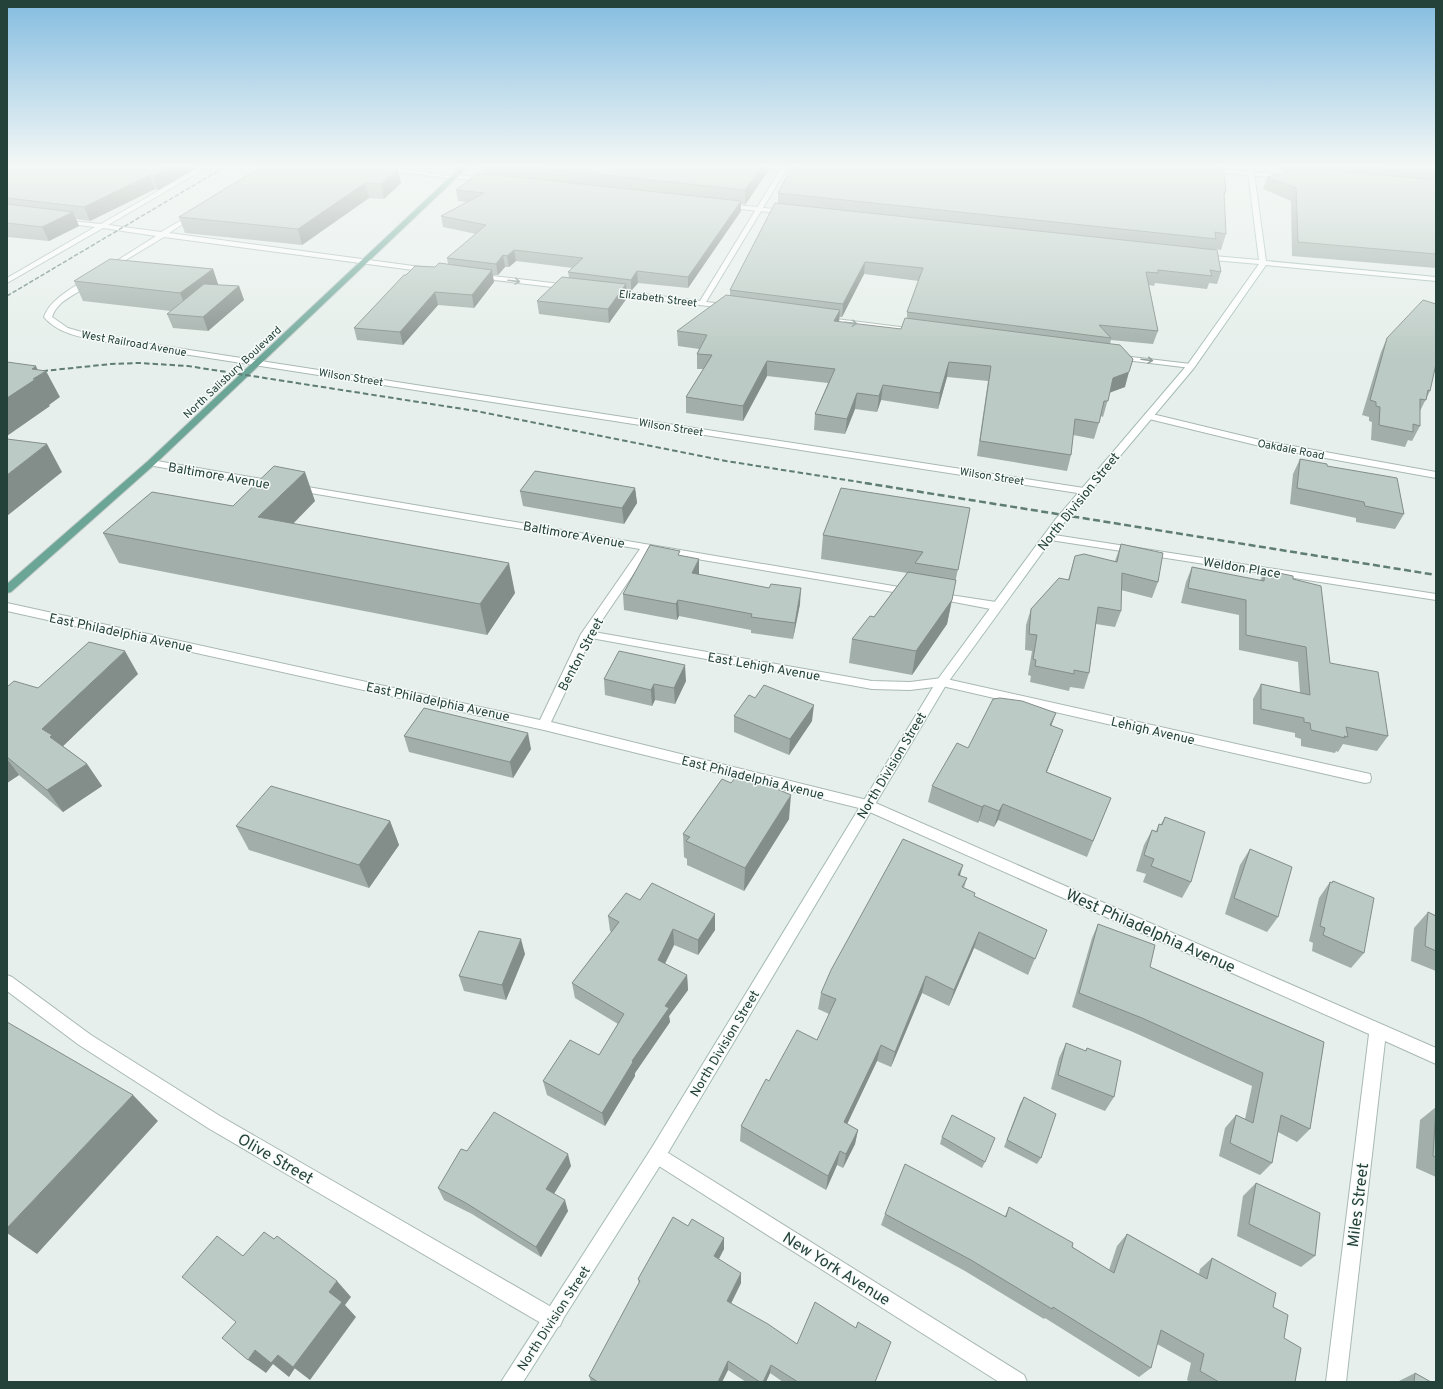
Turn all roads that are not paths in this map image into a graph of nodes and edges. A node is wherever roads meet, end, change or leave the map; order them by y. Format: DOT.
graph roads {
  1 [pos="96,230"];
  2 [pos="127,230"];
  3 [pos="169,230"];
  4 [pos="399,230"];
  5 [pos="748,230"];
  6 [pos="1259,230"];
  7 [pos="160,235"];
  8 [pos="1198,257"];
  9 [pos="364,263"];
  10 [pos="1263,264"];
  11 [pos="434,271"];
  12 [pos="466,275"];
  13 [pos="1436,279"];
  14 [pos="7,282"];
  15 [pos="576,288"];
  16 [pos="600,291"];
  17 [pos="702,303"];
  18 [pos="741,308"];
  19 [pos="812,318"];
  20 [pos="922,332"];
  21 [pos="1112,356"];
  22 [pos="258,363"];
  23 [pos="1191,366"];
  24 [pos="1148,416"];
  25 [pos="151,463"];
  26 [pos="1436,475"];
  27 [pos="1084,491"];
  28 [pos="1048,536"];
  29 [pos="646,546"];
  30 [pos="7,590"];
  31 [pos="1436,597"];
  32 [pos="996,606"];
  33 [pos="7,607"];
  34 [pos="587,634"];
  35 [pos="942,682"];
  36 [pos="544,725"];
  37 [pos="1365,778"];
  38 [pos="866,805"];
  39 [pos="7,982"];
  40 [pos="1378,1029"];
  41 [pos="1436,1056"];
  42 [pos="657,1155"];
  43 [pos="553,1319"];
  44 [pos="510,1382"];
  45 [pos="1017,1382"];
  46 [pos="1336,1382"];
  1 -- 14 [label="street"];
  2 -- 7 [label="street"];
  3 -- 7 [label="street, West Railroad Avenue"];
  4 -- 9 [label="main road, North Salisbury Boulevard"];
  5 -- 17 [label="street"];
  6 -- 10 [label="street"];
  7 -- 9 [label="street"];
  7 -- 22 [label="street, West Railroad Avenue"];
  8 -- 10 [label="street"];
  9 -- 11 [label="street"];
  9 -- 22 [label="main road, North Salisbury Boulevard"];
  10 -- 13 [label="street"];
  10 -- 23 [label="street, North Division Street"];
  12 -- 15 [label="street, one-way"];
  16 -- 17 [label="street, Elizabeth Street"];
  17 -- 18 [label="street, Elizabeth Street"];
  19 -- 20 [label="street, one-way"];
  21 -- 23 [label="street, one-way"];
  22 -- 25 [label="main road, North Salisbury Boulevard"];
  22 -- 27 [label="street, Wilson Street"];
  23 -- 24 [label="street, North Division Street"];
  24 -- 26 [label="street, Oakdale Road"];
  24 -- 27 [label="street, North Division Street"];
  25 -- 29 [label="street, Baltimore Avenue"];
  25 -- 30 [label="main road, North Salisbury Boulevard"];
  27 -- 28 [label="street, North Division Street"];
  28 -- 31 [label="street, Weldon Place"];
  28 -- 32 [label="street, North Division Street"];
  29 -- 32 [label="street, Baltimore Avenue"];
  29 -- 34 [label="street, Benton Street"];
  32 -- 35 [label="street, North Division Street"];
  33 -- 36 [label="street, East Philadelphia Avenue"];
  34 -- 35 [label="street, East Lehigh Avenue"];
  34 -- 36 [label="street, Benton Street"];
  35 -- 37 [label="street, Lehigh Avenue"];
  35 -- 38 [label="street, North Division Street"];
  36 -- 38 [label="street, East Philadelphia Avenue"];
  38 -- 40 [label="street, West Philadelphia Avenue"];
  38 -- 42 [label="street, North Division Street"];
  39 -- 43 [label="street, Olive Street"];
  40 -- 41 [label="street, West Philadelphia Avenue"];
  40 -- 46 [label="street, Miles Street"];
  42 -- 43 [label="street, North Division Street"];
  42 -- 45 [label="street, New York Avenue"];
  43 -- 44 [label="street, North Division Street"];
}
